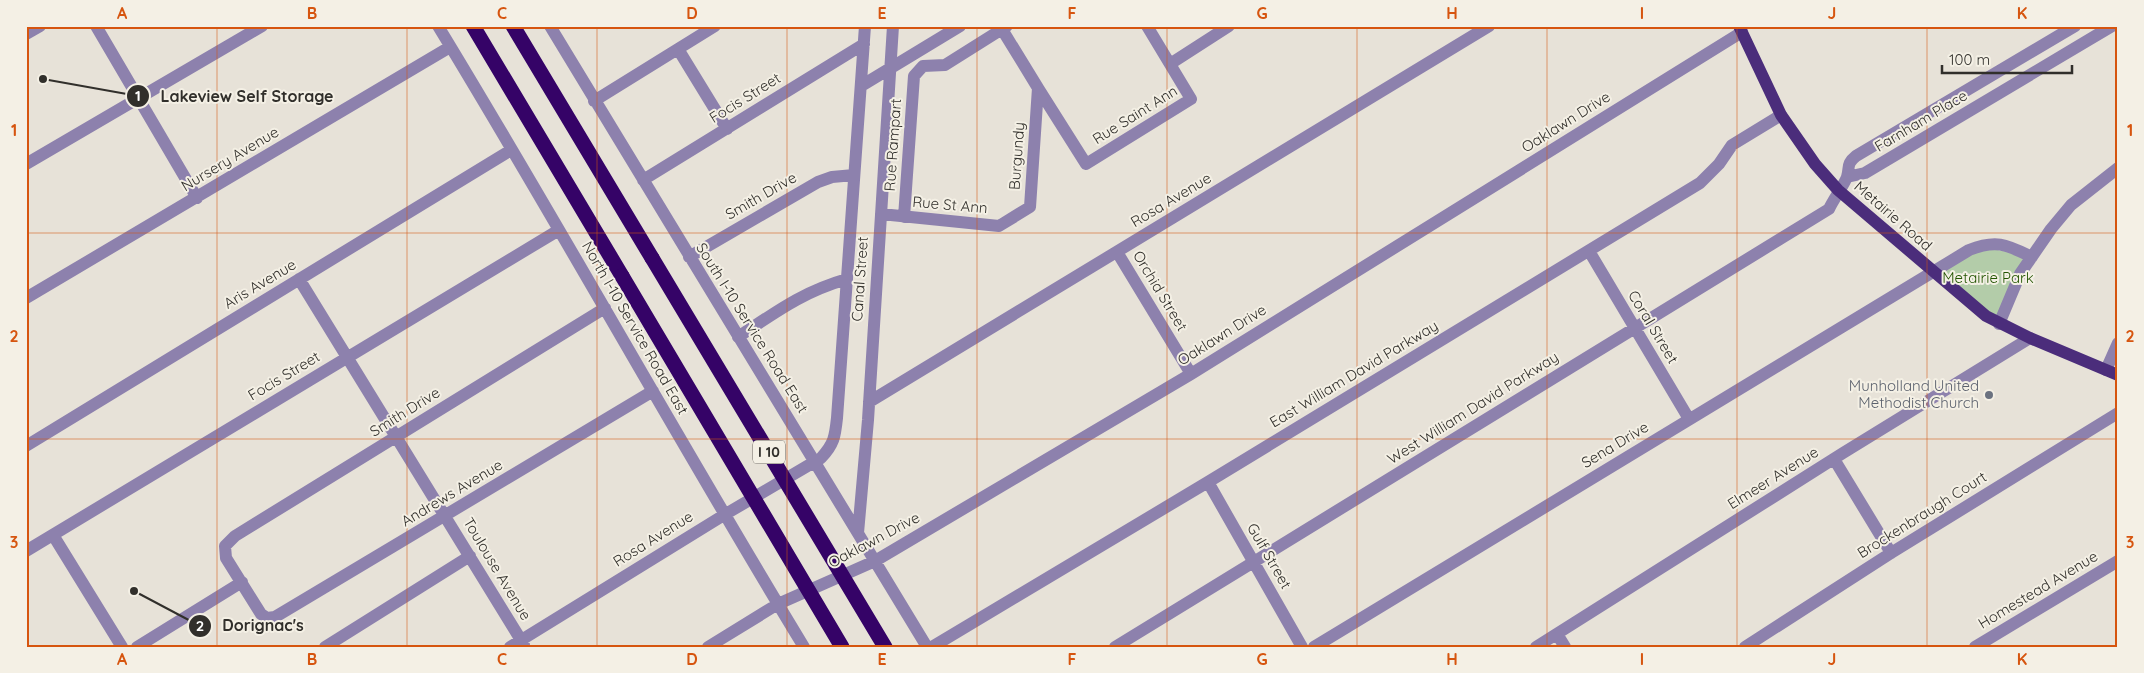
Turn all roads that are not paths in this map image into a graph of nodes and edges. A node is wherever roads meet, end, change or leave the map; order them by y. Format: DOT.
graph roads {
  1 [pos="40,26"];
  2 [pos="96,26"];
  3 [pos="262,26"];
  4 [pos="438,26"];
  5 [pos="473,26"];
  6 [pos="513,26"];
  7 [pos="550,26"];
  8 [pos="715,26"];
  9 [pos="865,26"];
  10 [pos="893,26"];
  11 [pos="960,26"];
  12 [pos="1147,26"];
  13 [pos="1229,26"];
  14 [pos="1489,26"];
  15 [pos="2075,26"];
  16 [pos="2112,26"];
  17 [pos="1003,27"];
  18 [pos="1740,29"];
  19 [pos="26,34"];
  20 [pos="864,44"];
  21 [pos="450,47"];
  22 [pos="678,49"];
  23 [pos="1170,64"];
  24 [pos="890,69"];
  25 [pos="861,86"];
  26 [pos="1038,88"];
  27 [pos="139,99"];
  28 [pos="594,100"];
  29 [pos="1781,115"];
  30 [pos="726,129"];
  31 [pos="511,150"];
  32 [pos="26,164"];
  33 [pos="2118,168"];
  34 [pos="854,175"];
  35 [pos="1847,177"];
  36 [pos="643,180"];
  37 [pos="1838,190"];
  38 [pos="197,198"];
  39 [pos="881,214"];
  40 [pos="904,217"];
  41 [pos="1013,217"];
  42 [pos="559,230"];
  43 [pos="1589,251"];
  44 [pos="1117,252"];
  45 [pos="2032,257"];
  46 [pos="689,258"];
  47 [pos="1932,272"];
  48 [pos="299,279"];
  49 [pos="847,279"];
  50 [pos="26,298"];
  51 [pos="605,308"];
  52 [pos="1999,324"];
  53 [pos="1635,328"];
  54 [pos="738,337"];
  55 [pos="2030,338"];
  56 [pos="2118,343"];
  57 [pos="346,358"];
  58 [pos="2112,372"];
  59 [pos="1191,374"];
  60 [pos="653,391"];
  61 [pos="869,402"];
  62 [pos="2118,413"];
  63 [pos="1689,419"];
  64 [pos="397,436"];
  65 [pos="26,446"];
  66 [pos="1834,459"];
  67 [pos="814,461"];
  68 [pos="1208,482"];
  69 [pos="724,514"];
  70 [pos="446,516"];
  71 [pos="858,533"];
  72 [pos="52,535"];
  73 [pos="26,551"];
  74 [pos="1891,553"];
  75 [pos="470,556"];
  76 [pos="875,561"];
  77 [pos="2118,561"];
  78 [pos="1254,562"];
  79 [pos="242,582"];
  80 [pos="778,604"];
  81 [pos="1557,634"];
  82 [pos="518,645"];
  83 [pos="122,647"];
  84 [pos="136,647"];
  85 [pos="325,647"];
  86 [pos="708,647"];
  87 [pos="804,647"];
  88 [pos="842,647"];
  89 [pos="885,647"];
  90 [pos="927,647"];
  91 [pos="932,647"];
  92 [pos="1115,647"];
  93 [pos="1302,647"];
  94 [pos="1314,647"];
  95 [pos="1536,647"];
  96 [pos="1565,647"];
  97 [pos="1745,647"];
  98 [pos="1975,647"];
  1 -- 19 [label="street"];
  2 -- 27 [label="street"];
  3 -- 27 [label="street"];
  4 -- 21 [label="street, North I-10 Service Road East"];
  5 -- 88 [label="highway, I 10, bridge"];
  6 -- 89 [label="highway, I 10, bridge"];
  7 -- 28 [label="street, South I-10 Service Road East"];
  8 -- 22 [label="street"];
  9 -- 20 [label="street, Canal Street"];
  10 -- 24 [label="street, Canal Street"];
  11 -- 24 [label="street"];
  12 -- 23 [label="street"];
  13 -- 23 [label="street"];
  14 -- 44 [label="street, Rosa Avenue"];
  15 -- 35 [label="street, Farnham Place"];
  16 -- 35 [label="street, Farnham Place"];
  17 -- 26 [label="street"];
  17 -- 40 [label="street, Rue Rampart"];
  18 -- 29 [label="main road, Metairie Road"];
  18 -- 59 [label="street, Oaklawn Drive"];
  20 -- 25 [label="street, Canal Street"];
  20 -- 30 [label="street, Focis Street"];
  21 -- 31 [label="street, North I-10 Service Road East"];
  21 -- 38 [label="street, Nursery Avenue"];
  22 -- 28 [label="street"];
  22 -- 30 [label="street"];
  23 -- 26 [label="street, Rue Saint Ann"];
  24 -- 25 [label="street"];
  24 -- 39 [label="street, Canal Street"];
  25 -- 34 [label="street, Canal Street"];
  26 -- 41 [label="street, Burgundy"];
  27 -- 32 [label="street"];
  27 -- 38 [label="street"];
  28 -- 36 [label="street, South I-10 Service Road East"];
  29 -- 37 [label="main road, Metairie Road"];
  29 -- 43 [label="street, East William David Parkway"];
  30 -- 36 [label="street, Focis Street"];
  31 -- 42 [label="street, North I-10 Service Road East"];
  31 -- 48 [label="street, Aris Avenue"];
  33 -- 45 [label="street"];
  34 -- 46 [label="street, Smith Drive"];
  34 -- 49 [label="street, Canal Street"];
  35 -- 37 [label="street, Farnham Place"];
  36 -- 46 [label="street, South I-10 Service Road East"];
  37 -- 47 [label="main road, Metairie Road"];
  37 -- 53 [label="street, West William David Parkway"];
  38 -- 50 [label="street, Nursery Avenue"];
  39 -- 40 [label="street, Rue St Ann"];
  39 -- 61 [label="street, Canal Street"];
  40 -- 41 [label="street, Rue St Ann"];
  42 -- 51 [label="street, North I-10 Service Road East"];
  42 -- 57 [label="street, Focis Street"];
  43 -- 53 [label="street, Coral Street"];
  43 -- 68 [label="street, East William David Parkway"];
  44 -- 59 [label="street, Orchid Street"];
  44 -- 61 [label="street, Rosa Avenue"];
  45 -- 47 [label="street, Sena Drive"];
  45 -- 52 [label="street"];
  46 -- 54 [label="street, South I-10 Service Road East"];
  47 -- 52 [label="main road, Metairie Road"];
  47 -- 63 [label="street, Sena Drive"];
  48 -- 57 [label="street, Toulouse Avenue"];
  48 -- 65 [label="street, Aris Avenue"];
  49 -- 54 [label="street"];
  49 -- 67 [label="street, Canal Street"];
  51 -- 60 [label="street, North I-10 Service Road East"];
  51 -- 64 [label="street, Smith Drive"];
  52 -- 55 [label="main road, Metairie Road"];
  53 -- 63 [label="street, Coral Street"];
  53 -- 78 [label="street, West William David Parkway"];
  54 -- 67 [label="street, South I-10 Service Road East"];
  55 -- 58 [label="main road, Metairie Road"];
  55 -- 66 [label="street, Elmeer Avenue"];
  56 -- 58 [label="street"];
  57 -- 64 [label="street, Toulouse Avenue"];
  57 -- 72 [label="street, Focis Street"];
  59 -- 76 [label="street, Oaklawn Drive"];
  60 -- 69 [label="street, North I-10 Service Road East"];
  60 -- 70 [label="street, Andrews Avenue"];
  61 -- 71 [label="street, Canal Street"];
  62 -- 74 [label="street, Brockenbraugh Court"];
  63 -- 94 [label="street, Sena Drive"];
  64 -- 70 [label="street, Toulouse Avenue"];
  64 -- 79 [label="street, Smith Drive"];
  66 -- 74 [label="street"];
  66 -- 81 [label="street, Elmeer Avenue"];
  67 -- 69 [label="street, Rosa Avenue"];
  67 -- 71 [label="street, South I-10 Service Road East"];
  68 -- 78 [label="street, Gulf Street"];
  68 -- 91 [label="street, East William David Parkway"];
  69 -- 80 [label="street, North I-10 Service Road East"];
  69 -- 82 [label="street, Rosa Avenue"];
  70 -- 75 [label="street, Toulouse Avenue"];
  70 -- 79 [label="street, Andrews Avenue"];
  71 -- 76 [label="street, South I-10 Service Road East"];
  72 -- 73 [label="street, Focis Street"];
  72 -- 83 [label="street"];
  74 -- 97 [label="street, Brockenbraugh Court"];
  75 -- 82 [label="street, Toulouse Avenue"];
  75 -- 85 [label="street"];
  76 -- 80 [label="street, Oaklawn Drive"];
  76 -- 90 [label="street, South I-10 Service Road East"];
  77 -- 98 [label="street, Homestead Avenue"];
  78 -- 92 [label="street, West William David Parkway"];
  78 -- 93 [label="street, Gulf Street"];
  79 -- 84 [label="street"];
  80 -- 86 [label="street, Oaklawn Drive"];
  80 -- 87 [label="street, North I-10 Service Road East"];
  81 -- 95 [label="street, Elmeer Avenue"];
  81 -- 96 [label="street"];
}
